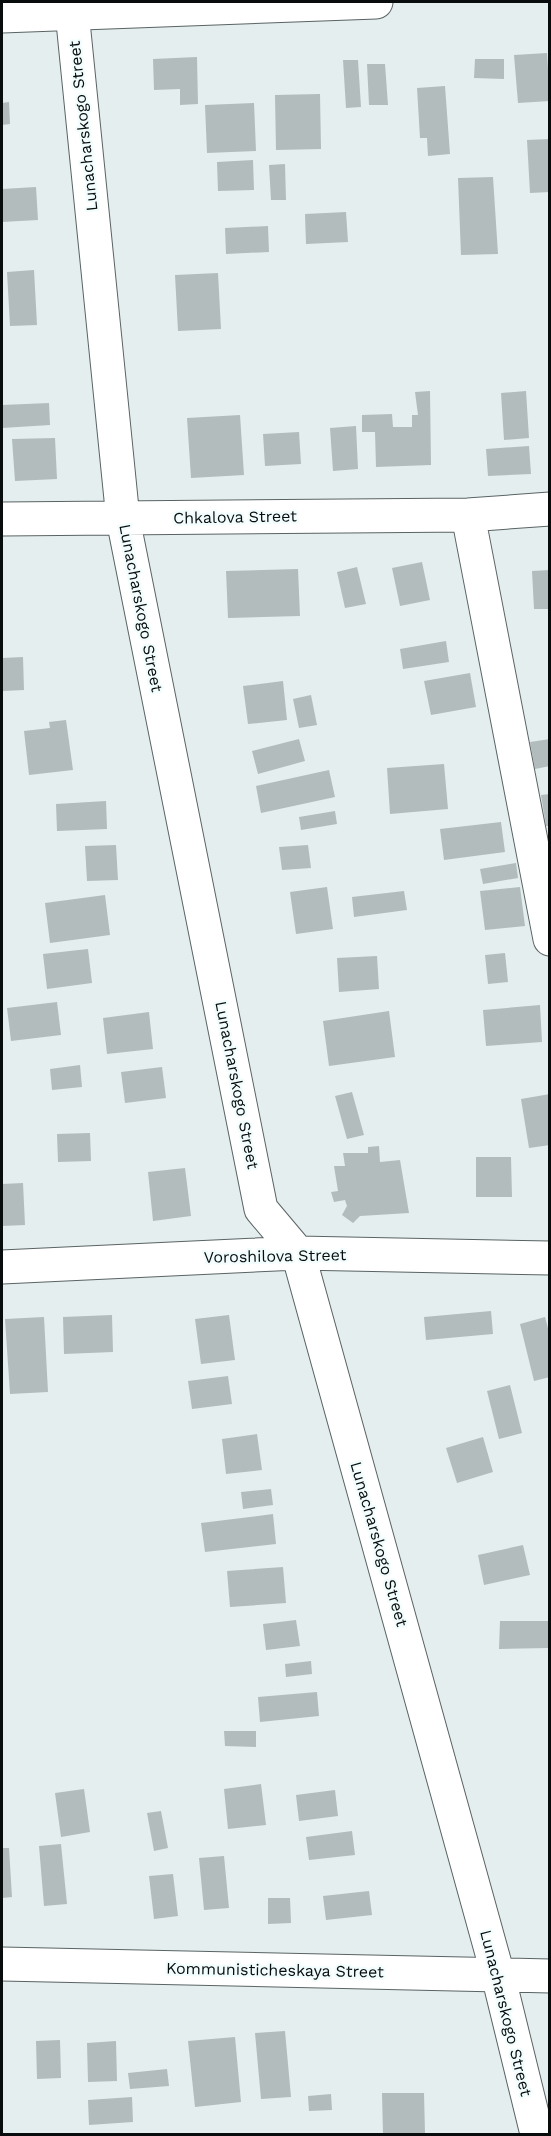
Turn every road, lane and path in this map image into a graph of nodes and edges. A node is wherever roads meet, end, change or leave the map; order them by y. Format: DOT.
graph roads {
  1 [pos="376,2"];
  2 [pos="71,8"];
  3 [pos="2,16"];
  4 [pos="549,509"];
  5 [pos="468,515"];
  6 [pos="2,519"];
  7 [pos="123,519"];
  8 [pos="549,939"];
  9 [pos="298,1253"];
  10 [pos="549,1258"];
  11 [pos="2,1267"];
  12 [pos="2,1965"];
  13 [pos="498,1975"];
  14 [pos="549,1976"];
  15 [pos="537,2134"];
  1 -- 2 [label="street"];
  2 -- 3 [label="street"];
  2 -- 7 [label="street, Lunacharskogo Street"];
  4 -- 5 [label="street, Chkalova Street"];
  5 -- 7 [label="street, Chkalova Street"];
  5 -- 8 [label="street"];
  6 -- 7 [label="street, Chkalova Street"];
  7 -- 9 [label="street, Lunacharskogo Street"];
  9 -- 10 [label="street, Voroshilova Street"];
  9 -- 11 [label="street, Voroshilova Street"];
  9 -- 13 [label="street, Lunacharskogo Street"];
  12 -- 13 [label="street, Kommunisticheskaya Street"];
  13 -- 14 [label="street, Kommunisticheskaya Street"];
  13 -- 15 [label="street, Lunacharskogo Street"];
}
